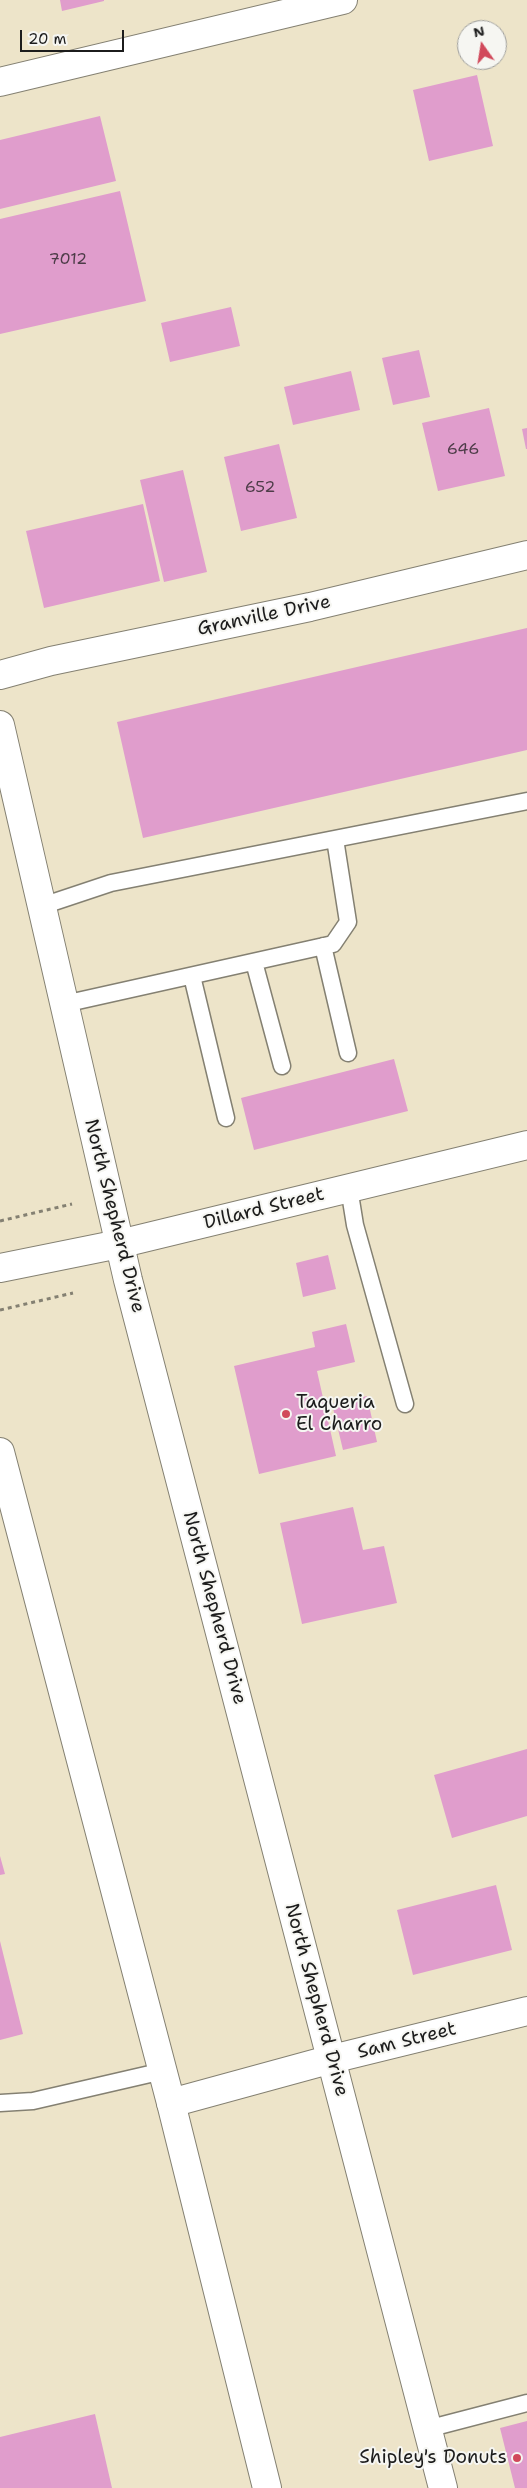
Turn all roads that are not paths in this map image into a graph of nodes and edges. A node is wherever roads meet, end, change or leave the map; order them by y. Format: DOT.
graph roads {
  1 [pos="343,0"];
  2 [pos="0,82"];
  3 [pos="527,555"];
  4 [pos="0,674"];
  5 [pos="0,725"];
  6 [pos="527,801"];
  7 [pos="335,839"];
  8 [pos="42,906"];
  9 [pos="323,946"];
  10 [pos="254,962"];
  11 [pos="192,976"];
  12 [pos="64,1004"];
  13 [pos="348,1053"];
  14 [pos="282,1066"];
  15 [pos="226,1118"];
  16 [pos="527,1145"];
  17 [pos="349,1188"];
  18 [pos="119,1244"];
  19 [pos="0,1268"];
  20 [pos="405,1404"];
  21 [pos="0,1452"];
  22 [pos="527,2011"];
  23 [pos="332,2059"];
  24 [pos="163,2071"];
  25 [pos="172,2103"];
  26 [pos="0,2104"];
  27 [pos="527,2403"];
  28 [pos="427,2429"];
  29 [pos="267,2488"];
  30 [pos="443,2488"];
  1 -- 2 [label="main road"];
  3 -- 4 [label="main road, Granville Drive"];
  5 -- 8 [label="main road, North Shepherd Drive"];
  6 -- 7 [label="lane"];
  7 -- 8 [label="lane"];
  7 -- 9 [label="lane"];
  8 -- 12 [label="main road, North Shepherd Drive"];
  9 -- 10 [label="lane"];
  9 -- 13 [label="lane"];
  10 -- 11 [label="lane"];
  10 -- 14 [label="lane"];
  11 -- 12 [label="lane"];
  11 -- 15 [label="lane"];
  12 -- 18 [label="main road, North Shepherd Drive"];
  16 -- 17 [label="main road, Dillard Street"];
  17 -- 18 [label="main road, Dillard Street"];
  17 -- 20 [label="lane"];
  18 -- 19 [label="main road, Dillard Street"];
  18 -- 23 [label="main road, North Shepherd Drive"];
  21 -- 24 [label="main road"];
  22 -- 23 [label="main road, Sam Street"];
  23 -- 25 [label="main road, Sam Street"];
  23 -- 28 [label="main road, North Shepherd Drive"];
  24 -- 25 [label="main road"];
  24 -- 26 [label="lane"];
  25 -- 29 [label="main road"];
  27 -- 28 [label="lane"];
  28 -- 30 [label="main road, North Shepherd Drive"];
}
